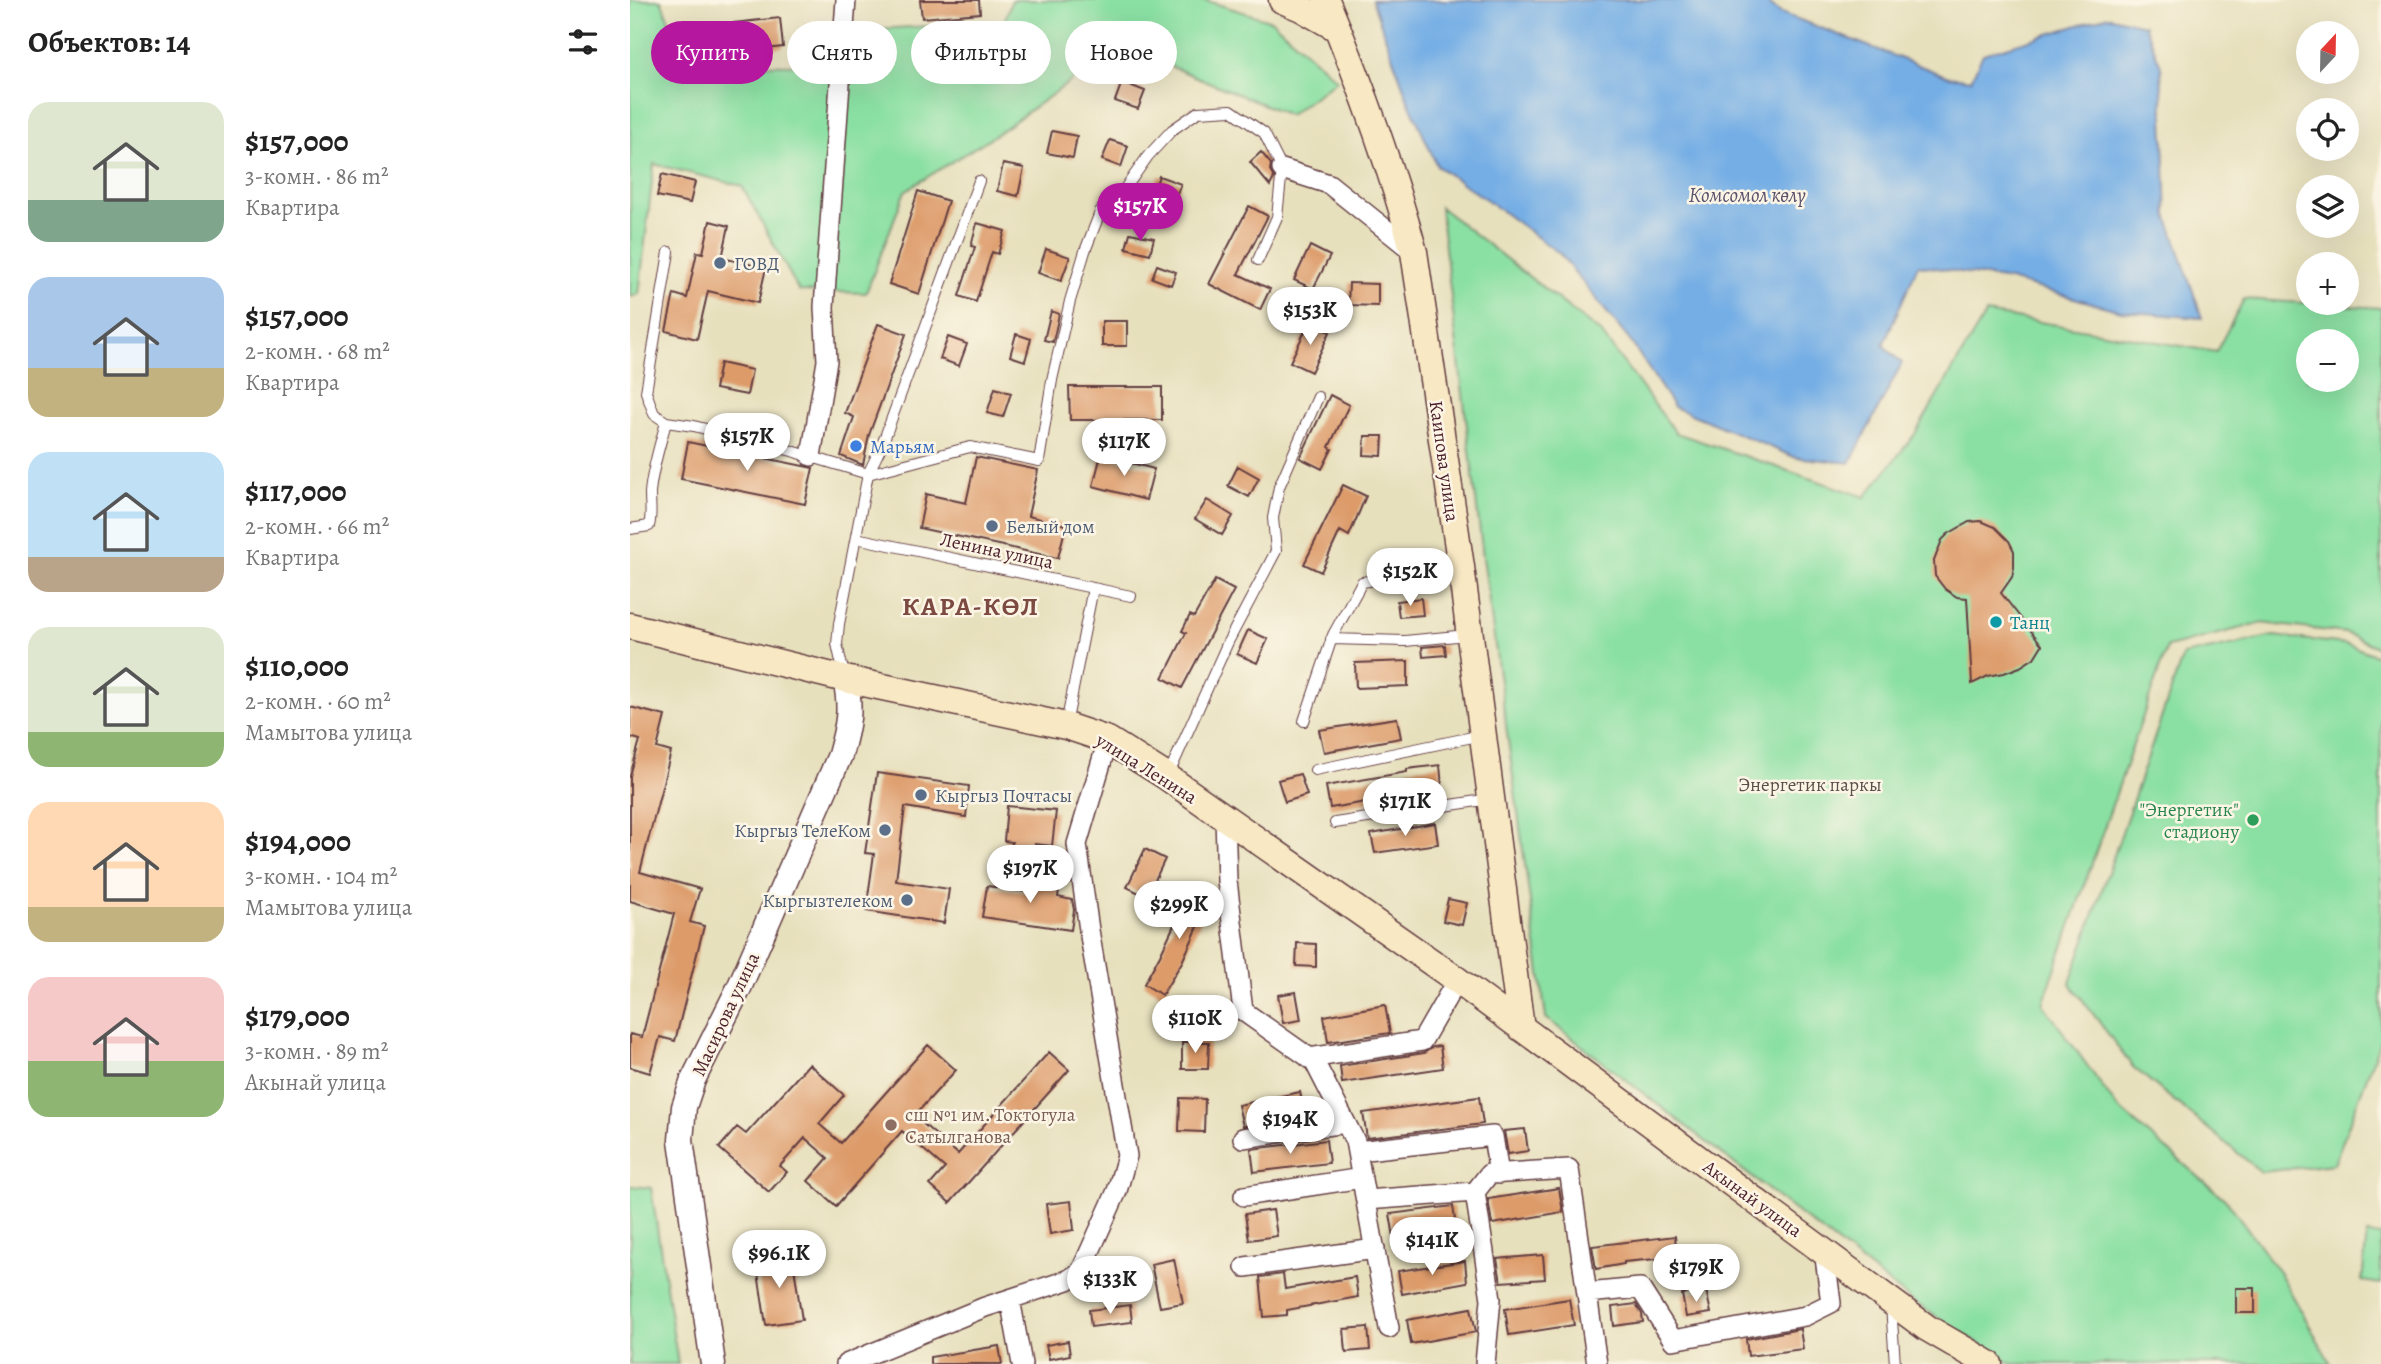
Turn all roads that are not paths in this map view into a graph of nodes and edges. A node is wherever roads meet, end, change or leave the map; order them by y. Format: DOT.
graph roads {
  1 [pos="846,0"];
  2 [pos="1283,0"];
  3 [pos="1326,0"];
  4 [pos="1338,30"];
  5 [pos="1282,169"];
  6 [pos="979,181"];
  7 [pos="669,252"];
  8 [pos="1414,252"];
  9 [pos="1258,260"];
  10 [pos="1318,397"];
  11 [pos="666,422"];
  12 [pos="811,456"];
  13 [pos="868,474"];
  14 [pos="630,528"];
  15 [pos="856,538"];
  16 [pos="1461,567"];
  17 [pos="1093,588"];
  18 [pos="1131,596"];
  19 [pos="630,626"];
  20 [pos="1469,635"];
  21 [pos="1331,639"];
  22 [pos="845,679"];
  23 [pos="1304,721"];
  24 [pos="1066,726"];
  25 [pos="1482,735"];
  26 [pos="1108,740"];
  27 [pos="1315,770"];
  28 [pos="1167,777"];
  29 [pos="1490,799"];
  30 [pos="1225,818"];
  31 [pos="1335,823"];
  32 [pos="1457,981"];
  33 [pos="1521,1028"];
  34 [pos="1309,1058"];
  35 [pos="1345,1123"];
  36 [pos="1242,1138"];
  37 [pos="1357,1151"];
  38 [pos="1499,1174"];
  39 [pos="1362,1178"];
  40 [pos="1475,1192"];
  41 [pos="1244,1196"];
  42 [pos="1366,1200"];
  43 [pos="1375,1249"];
  44 [pos="1824,1250"];
  45 [pos="1245,1267"];
  46 [pos="1587,1293"];
  47 [pos="1010,1299"];
  48 [pos="1890,1301"];
  49 [pos="1389,1328"];
  50 [pos="713,1364"];
  51 [pos="846,1364"];
  52 [pos="1022,1364"];
  53 [pos="1485,1364"];
  54 [pos="1597,1364"];
  55 [pos="1895,1364"];
  56 [pos="1989,1364"];
  1 -- 12 [label="street"];
  2 -- 4 [label="main road"];
  3 -- 4 [label="main road, Каипова улица"];
  4 -- 8 [label="main road, Каипова улица"];
  5 -- 8 [label="street"];
  5 -- 9 [label="lane"];
  5 -- 13 [label="lane"];
  6 -- 13 [label="lane"];
  7 -- 11 [label="lane"];
  8 -- 16 [label="main road, Каипова улица"];
  10 -- 28 [label="lane"];
  11 -- 12 [label="lane"];
  11 -- 14 [label="lane"];
  12 -- 13 [label="lane"];
  13 -- 15 [label="lane"];
  15 -- 17 [label="lane, Ленина улица"];
  15 -- 22 [label="lane"];
  16 -- 20 [label="main road, Каипова улица"];
  16 -- 21 [label="lane"];
  17 -- 18 [label="lane, Ленина улица"];
  17 -- 24 [label="lane"];
  19 -- 22 [label="main road, улица Ленина"];
  20 -- 21 [label="lane"];
  20 -- 25 [label="main road, Каипова улица"];
  21 -- 23 [label="lane"];
  22 -- 24 [label="main road, улица Ленина"];
  22 -- 50 [label="street, Масирова улица"];
  24 -- 26 [label="main road, улица Ленина"];
  25 -- 27 [label="lane"];
  25 -- 29 [label="main road, Каипова улица"];
  26 -- 28 [label="main road, улица Ленина"];
  26 -- 47 [label="street"];
  28 -- 30 [label="main road, улица Ленина"];
  29 -- 31 [label="lane"];
  29 -- 33 [label="main road, Каипова улица"];
  30 -- 32 [label="main road, улица Ленина"];
  30 -- 34 [label="street"];
  32 -- 33 [label="main road, улица Ленина"];
  32 -- 34 [label="street"];
  33 -- 44 [label="main road, Акынай улица"];
  34 -- 35 [label="street"];
  35 -- 36 [label="street"];
  35 -- 37 [label="street"];
  37 -- 38 [label="street"];
  37 -- 39 [label="street"];
  38 -- 40 [label="street"];
  38 -- 46 [label="street"];
  39 -- 41 [label="street"];
  39 -- 42 [label="street"];
  40 -- 42 [label="street"];
  40 -- 53 [label="street"];
  42 -- 43 [label="street"];
  43 -- 45 [label="street"];
  43 -- 49 [label="street"];
  44 -- 46 [label="street"];
  44 -- 48 [label="main road, Акынай улица"];
  46 -- 54 [label="street"];
  47 -- 51 [label="street"];
  47 -- 52 [label="street"];
  48 -- 55 [label="lane"];
  48 -- 56 [label="main road, Акынай улица"];
}
